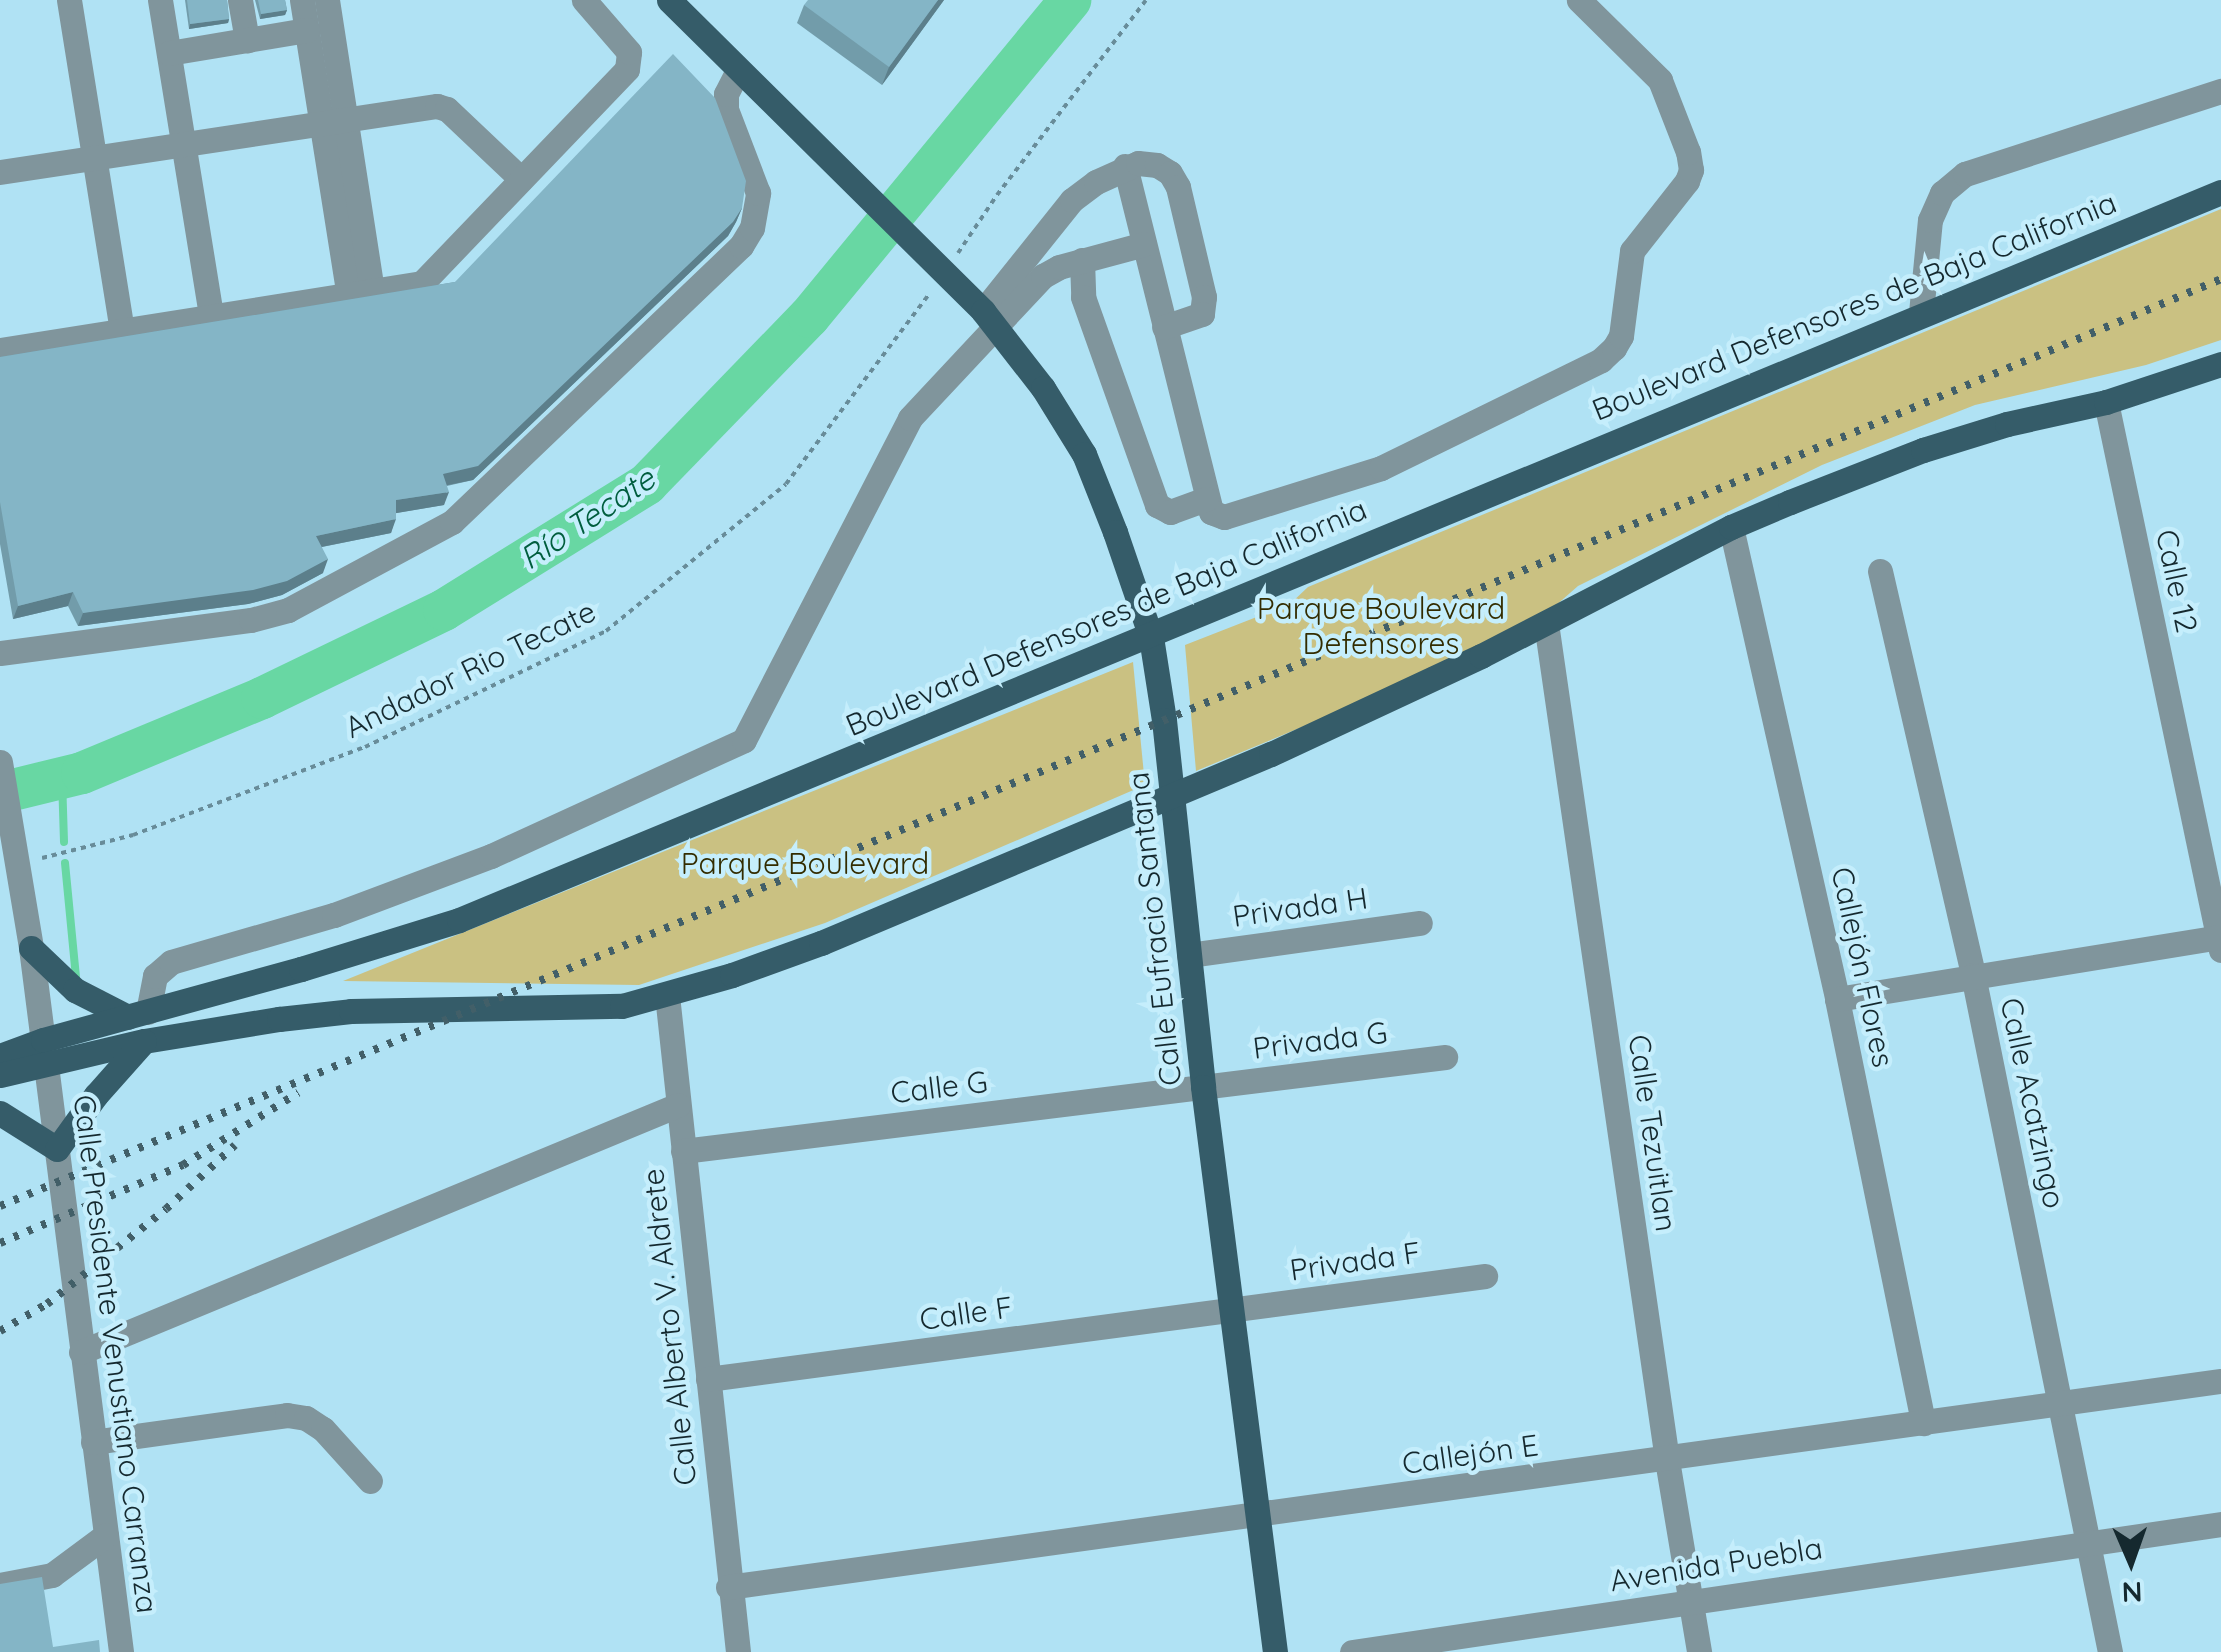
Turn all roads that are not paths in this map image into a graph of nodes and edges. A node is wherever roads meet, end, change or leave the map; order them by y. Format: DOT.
graph roads {
  1 [pos="69,0"];
  2 [pos="160,0"];
  3 [pos="240,0"];
  4 [pos="302,0"];
  5 [pos="327,0"];
  6 [pos="584,0"];
  7 [pos="649,0"];
  8 [pos="669,0"];
  9 [pos="1579,0"];
  10 [pos="690,24"];
  11 [pos="307,30"];
  12 [pos="247,40"];
  13 [pos="169,53"];
  14 [pos="738,70"];
  15 [pos="2221,91"];
  16 [pos="334,122"];
  17 [pos="183,144"];
  18 [pos="94,158"];
  19 [pos="1125,166"];
  20 [pos="0,172"];
  21 [pos="520,179"];
  22 [pos="2221,192"];
  23 [pos="1144,244"];
  24 [pos="1082,260"];
  25 [pos="360,294"];
  26 [pos="1921,313"];
  27 [pos="211,316"];
  28 [pos="988,318"];
  29 [pos="1164,327"];
  30 [pos="122,331"];
  31 [pos="0,350"];
  32 [pos="2221,364"];
  33 [pos="2106,402"];
  34 [pos="1206,499"];
  35 [pos="1730,527"];
  36 [pos="1880,571"];
  37 [pos="1546,623"];
  38 [pos="1151,637"];
  39 [pos="0,653"];
  40 [pos="0,762"];
  41 [pos="1173,798"];
  42 [pos="1420,923"];
  43 [pos="2220,942"];
  44 [pos="31,948"];
  45 [pos="1189,955"];
  46 [pos="1973,975"];
  47 [pos="667,996"];
  48 [pos="1837,999"];
  49 [pos="138,1014"];
  50 [pos="144,1041"];
  51 [pos="45,1051"];
  52 [pos="0,1056"];
  53 [pos="1445,1057"];
  54 [pos="0,1075"];
  55 [pos="1203,1087"];
  56 [pos="678,1105"];
  57 [pos="0,1114"];
  58 [pos="57,1149"];
  59 [pos="683,1151"];
  60 [pos="1485,1276"];
  61 [pos="1233,1310"];
  62 [pos="81,1352"];
  63 [pos="708,1379"];
  64 [pos="2221,1381"];
  65 [pos="2062,1402"];
  66 [pos="1923,1423"];
  67 [pos="93,1442"];
  68 [pos="1666,1460"];
  69 [pos="370,1480"];
  70 [pos="1258,1517"];
  71 [pos="2221,1524"];
  72 [pos="106,1535"];
  73 [pos="2090,1540"];
  74 [pos="0,1585"];
  75 [pos="728,1587"];
  76 [pos="1692,1600"];
  77 [pos="1406,1648"];
  78 [pos="121,1652"];
  79 [pos="738,1652"];
  80 [pos="1274,1652"];
  81 [pos="1352,1652"];
  82 [pos="1699,1652"];
  83 [pos="2110,1652"];
  1 -- 18 [label="street"];
  2 -- 13 [label="street"];
  3 -- 12 [label="street"];
  4 -- 11 [label="street"];
  5 -- 16 [label="street"];
  6 -- 21 [label="street"];
  7 -- 10 [label="main road"];
  8 -- 10 [label="main road"];
  9 -- 34 [label="street"];
  10 -- 14 [label="main road, Calle Eufracio Santana"];
  11 -- 12 [label="street"];
  11 -- 16 [label="street"];
  12 -- 13 [label="street"];
  13 -- 17 [label="street"];
  14 -- 28 [label="main road, Calle Eufracio Santana"];
  14 -- 39 [label="street"];
  15 -- 26 [label="street"];
  16 -- 17 [label="street"];
  16 -- 21 [label="street"];
  16 -- 25 [label="street"];
  17 -- 18 [label="street"];
  17 -- 27 [label="street"];
  18 -- 20 [label="street"];
  18 -- 30 [label="street"];
  19 -- 23 [label="street"];
  19 -- 28 [label="street"];
  19 -- 29 [label="street"];
  21 -- 25 [label="street"];
  22 -- 26 [label="main road, Boulevard Defensores de Baja California"];
  23 -- 24 [label="street"];
  23 -- 29 [label="street"];
  24 -- 28 [label="street"];
  24 -- 34 [label="street"];
  25 -- 27 [label="street"];
  26 -- 38 [label="main road, Boulevard Defensores de Baja California"];
  27 -- 30 [label="street"];
  28 -- 38 [label="main road, Calle Eufracio Santana"];
  28 -- 49 [label="street"];
  29 -- 34 [label="street"];
  30 -- 31 [label="street"];
  32 -- 33 [label="main road, Boulevard Defensores de Baja California"];
  33 -- 35 [label="main road, Boulevard Defensores de Baja California"];
  33 -- 43 [label="street, Calle 12"];
  35 -- 37 [label="main road, Boulevard Defensores de Baja California"];
  35 -- 48 [label="street, Callejón Flores"];
  36 -- 46 [label="street, Calle Acatzingo"];
  37 -- 41 [label="main road, Boulevard Defensores de Baja California"];
  37 -- 68 [label="street, Calle Tezuitlan"];
  38 -- 41 [label="main road, Calle Eufracio Santana"];
  38 -- 49 [label="main road, Boulevard Defensores de Baja California"];
  40 -- 44 [label="street, Calle Presidente Venustiano Carranza"];
  41 -- 45 [label="main road, Calle Eufracio Santana"];
  41 -- 47 [label="main road, Boulevard Defensores de Baja California"];
  42 -- 45 [label="street, Privada H"];
  43 -- 46 [label="street"];
  44 -- 49 [label="main road"];
  44 -- 51 [label="street, Calle Presidente Venustiano Carranza"];
  45 -- 55 [label="main road, Calle Eufracio Santana"];
  46 -- 48 [label="street"];
  46 -- 65 [label="street, Calle Acatzingo"];
  47 -- 50 [label="main road, Boulevard Defensores de Baja California"];
  47 -- 56 [label="street, Calle Alberto V. Aldrete"];
  48 -- 66 [label="street, Callejón Flores"];
  49 -- 51 [label="main road, Boulevard Defensores de Baja California"];
  50 -- 51 [label="main road, Boulevard Defensores de Baja California"];
  50 -- 58 [label="main road"];
  51 -- 52 [label="main road, Boulevard Defensores de Baja California"];
  51 -- 54 [label="main road, Boulevard Defensores de Baja California"];
  51 -- 58 [label="street, Calle Presidente Venustiano Carranza"];
  53 -- 55 [label="street, Privada G"];
  55 -- 59 [label="street, Calle G"];
  55 -- 61 [label="main road, Calle Eufracio Santana"];
  56 -- 59 [label="street, Calle Alberto V. Aldrete"];
  56 -- 62 [label="street"];
  57 -- 58 [label="main road"];
  58 -- 62 [label="street, Calle Presidente Venustiano Carranza"];
  59 -- 63 [label="street, Calle Alberto V. Aldrete"];
  60 -- 61 [label="street, Privada F"];
  61 -- 63 [label="street, Calle F"];
  61 -- 70 [label="main road, Calle Eufracio Santana"];
  62 -- 67 [label="street, Calle Presidente Venustiano Carranza"];
  63 -- 75 [label="street, Calle Alberto V. Aldrete"];
  64 -- 65 [label="street, Callejón E"];
  65 -- 66 [label="street, Callejón E"];
  65 -- 73 [label="street, Calle Acatzingo"];
  66 -- 68 [label="street, Callejón E"];
  67 -- 69 [label="street"];
  67 -- 72 [label="street, Calle Presidente Venustiano Carranza"];
  68 -- 70 [label="street, Callejón E"];
  68 -- 76 [label="street, Calle Tezuitlan"];
  70 -- 75 [label="street, Callejón E"];
  70 -- 80 [label="main road, Calle Eufracio Santana"];
  71 -- 73 [label="street, Avenida Puebla"];
  72 -- 74 [label="street"];
  72 -- 78 [label="street, Calle Presidente Venustiano Carranza"];
  73 -- 76 [label="street, Avenida Puebla"];
  73 -- 83 [label="street, Calle Acatzingo"];
  75 -- 79 [label="street, Calle Alberto V. Aldrete"];
  76 -- 77 [label="street, Avenida Puebla"];
  76 -- 82 [label="street, Calle Tezuitlan"];
  77 -- 81 [label="street, Avenida Puebla"];
}
